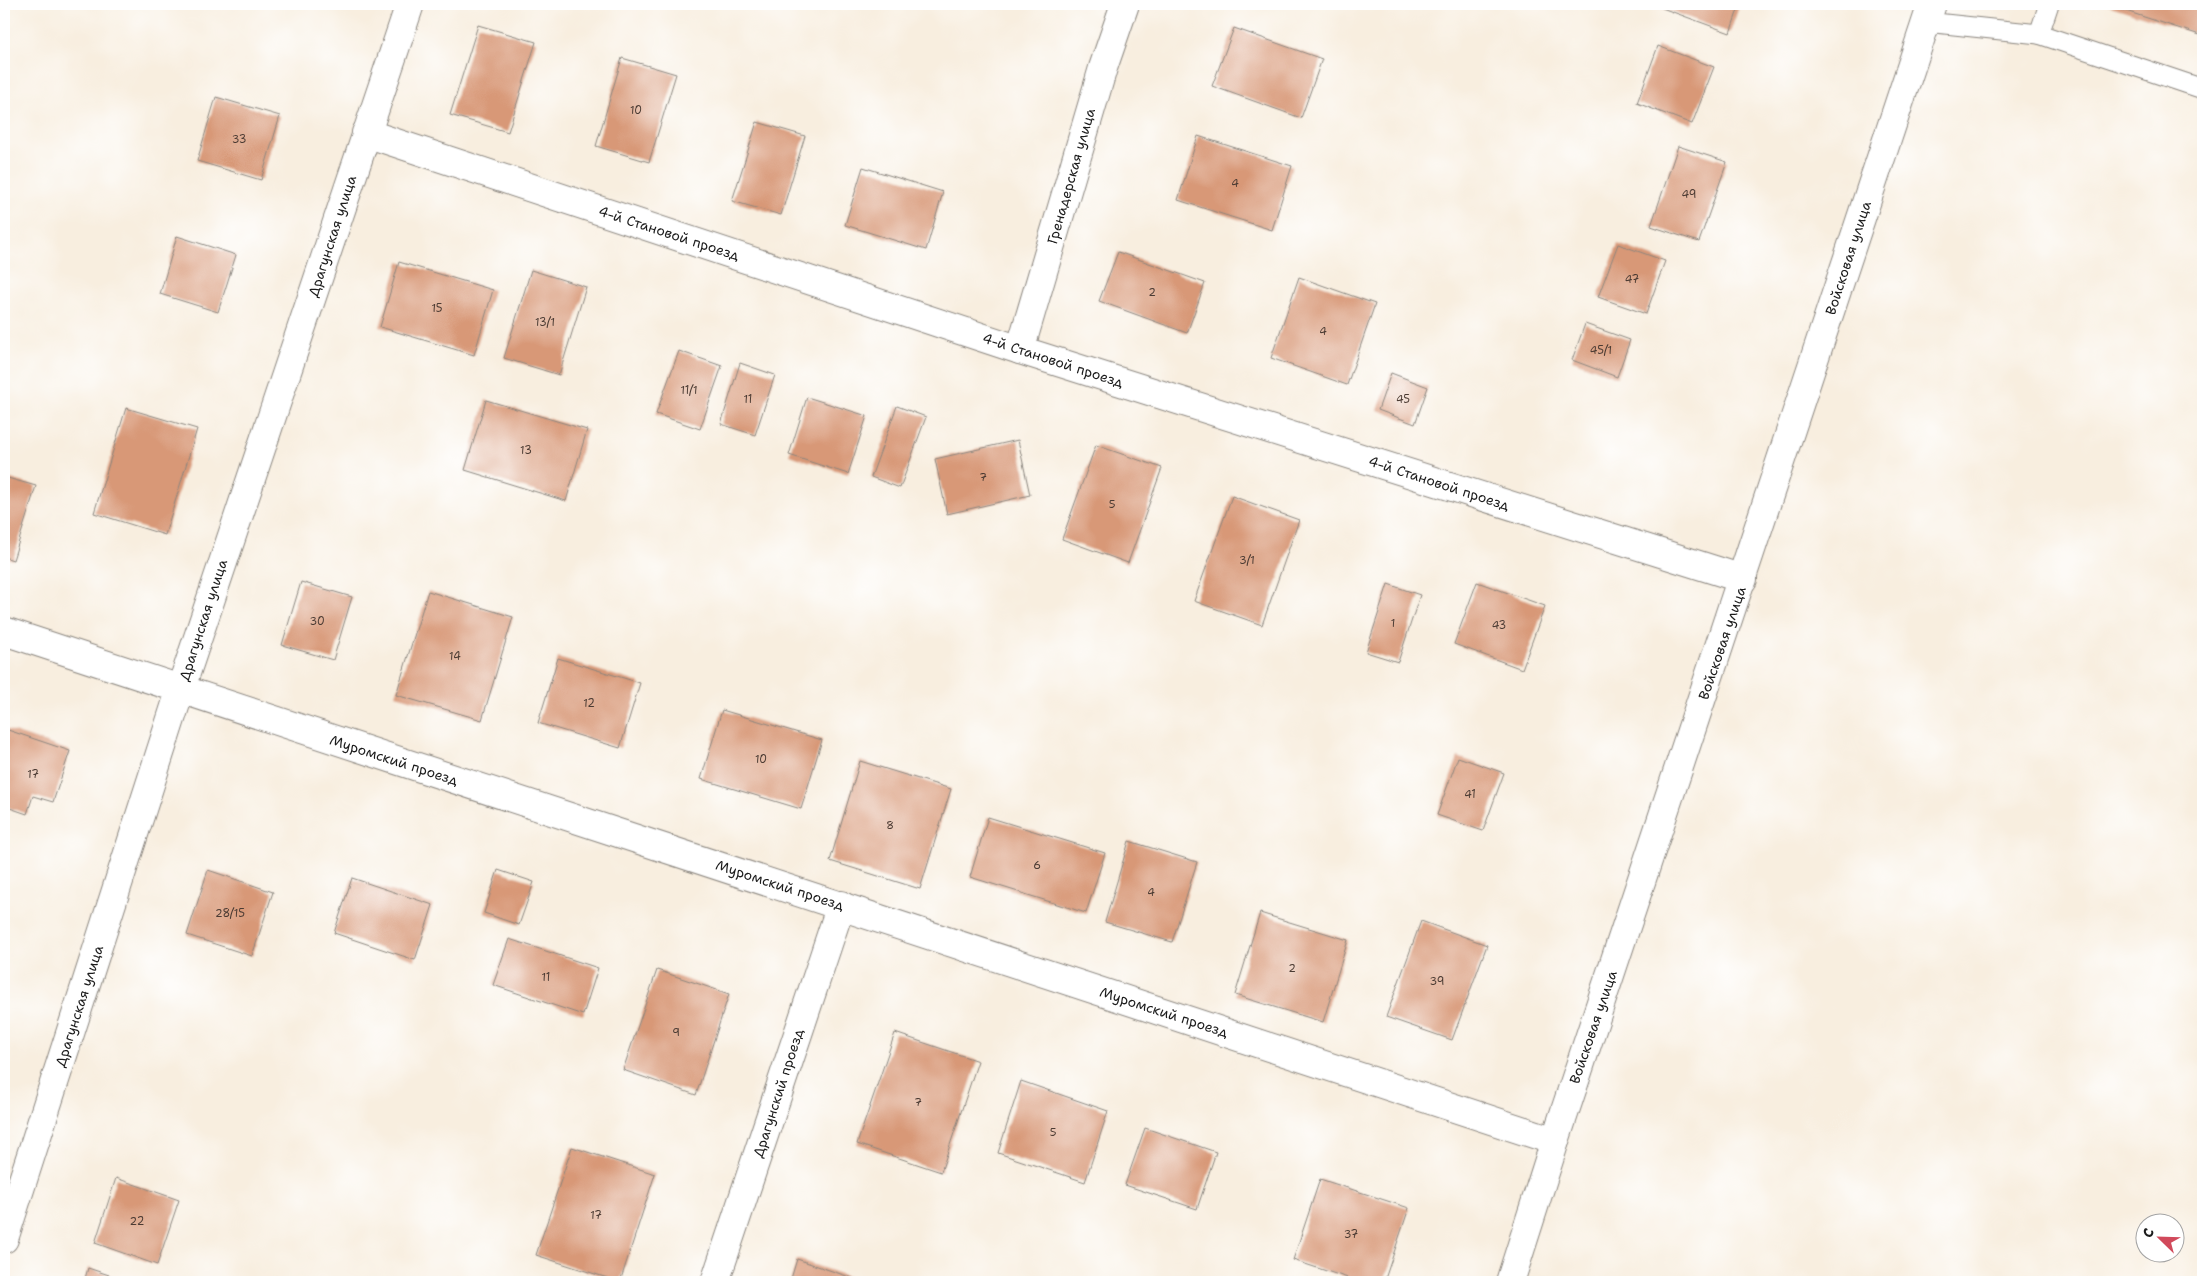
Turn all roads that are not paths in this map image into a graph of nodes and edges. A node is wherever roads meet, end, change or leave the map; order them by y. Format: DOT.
graph roads {
  1 [pos="410,4"];
  2 [pos="1125,4"];
  3 [pos="2049,4"];
  4 [pos="1929,13"];
  5 [pos="2039,34"];
  6 [pos="2203,89"];
  7 [pos="366,133"];
  8 [pos="1020,350"];
  9 [pos="1743,579"];
  10 [pos="4,631"];
  11 [pos="180,690"];
  12 [pos="841,905"];
  13 [pos="1555,1141"];
  14 [pos="4,1239"];
  15 [pos="715,1282"];
  16 [pos="1510,1282"];
  1 -- 7 [label="street, Драгунская улица"];
  2 -- 8 [label="street, Гренадерская улица"];
  3 -- 5 [label="lane"];
  4 -- 5 [label="lane"];
  4 -- 9 [label="street, Войсковая улица"];
  5 -- 6 [label="lane"];
  7 -- 8 [label="street, 4-й Становой проезд"];
  7 -- 11 [label="street, Драгунская улица"];
  8 -- 9 [label="street, 4-й Становой проезд"];
  9 -- 13 [label="street, Войсковая улица"];
  10 -- 11 [label="street, Муромский проезд"];
  11 -- 12 [label="street, Муромский проезд"];
  11 -- 14 [label="street, Драгунская улица"];
  12 -- 13 [label="street, Муромский проезд"];
  12 -- 15 [label="street, Драгунский проезд"];
  13 -- 16 [label="street, Войсковая улица"];
}
